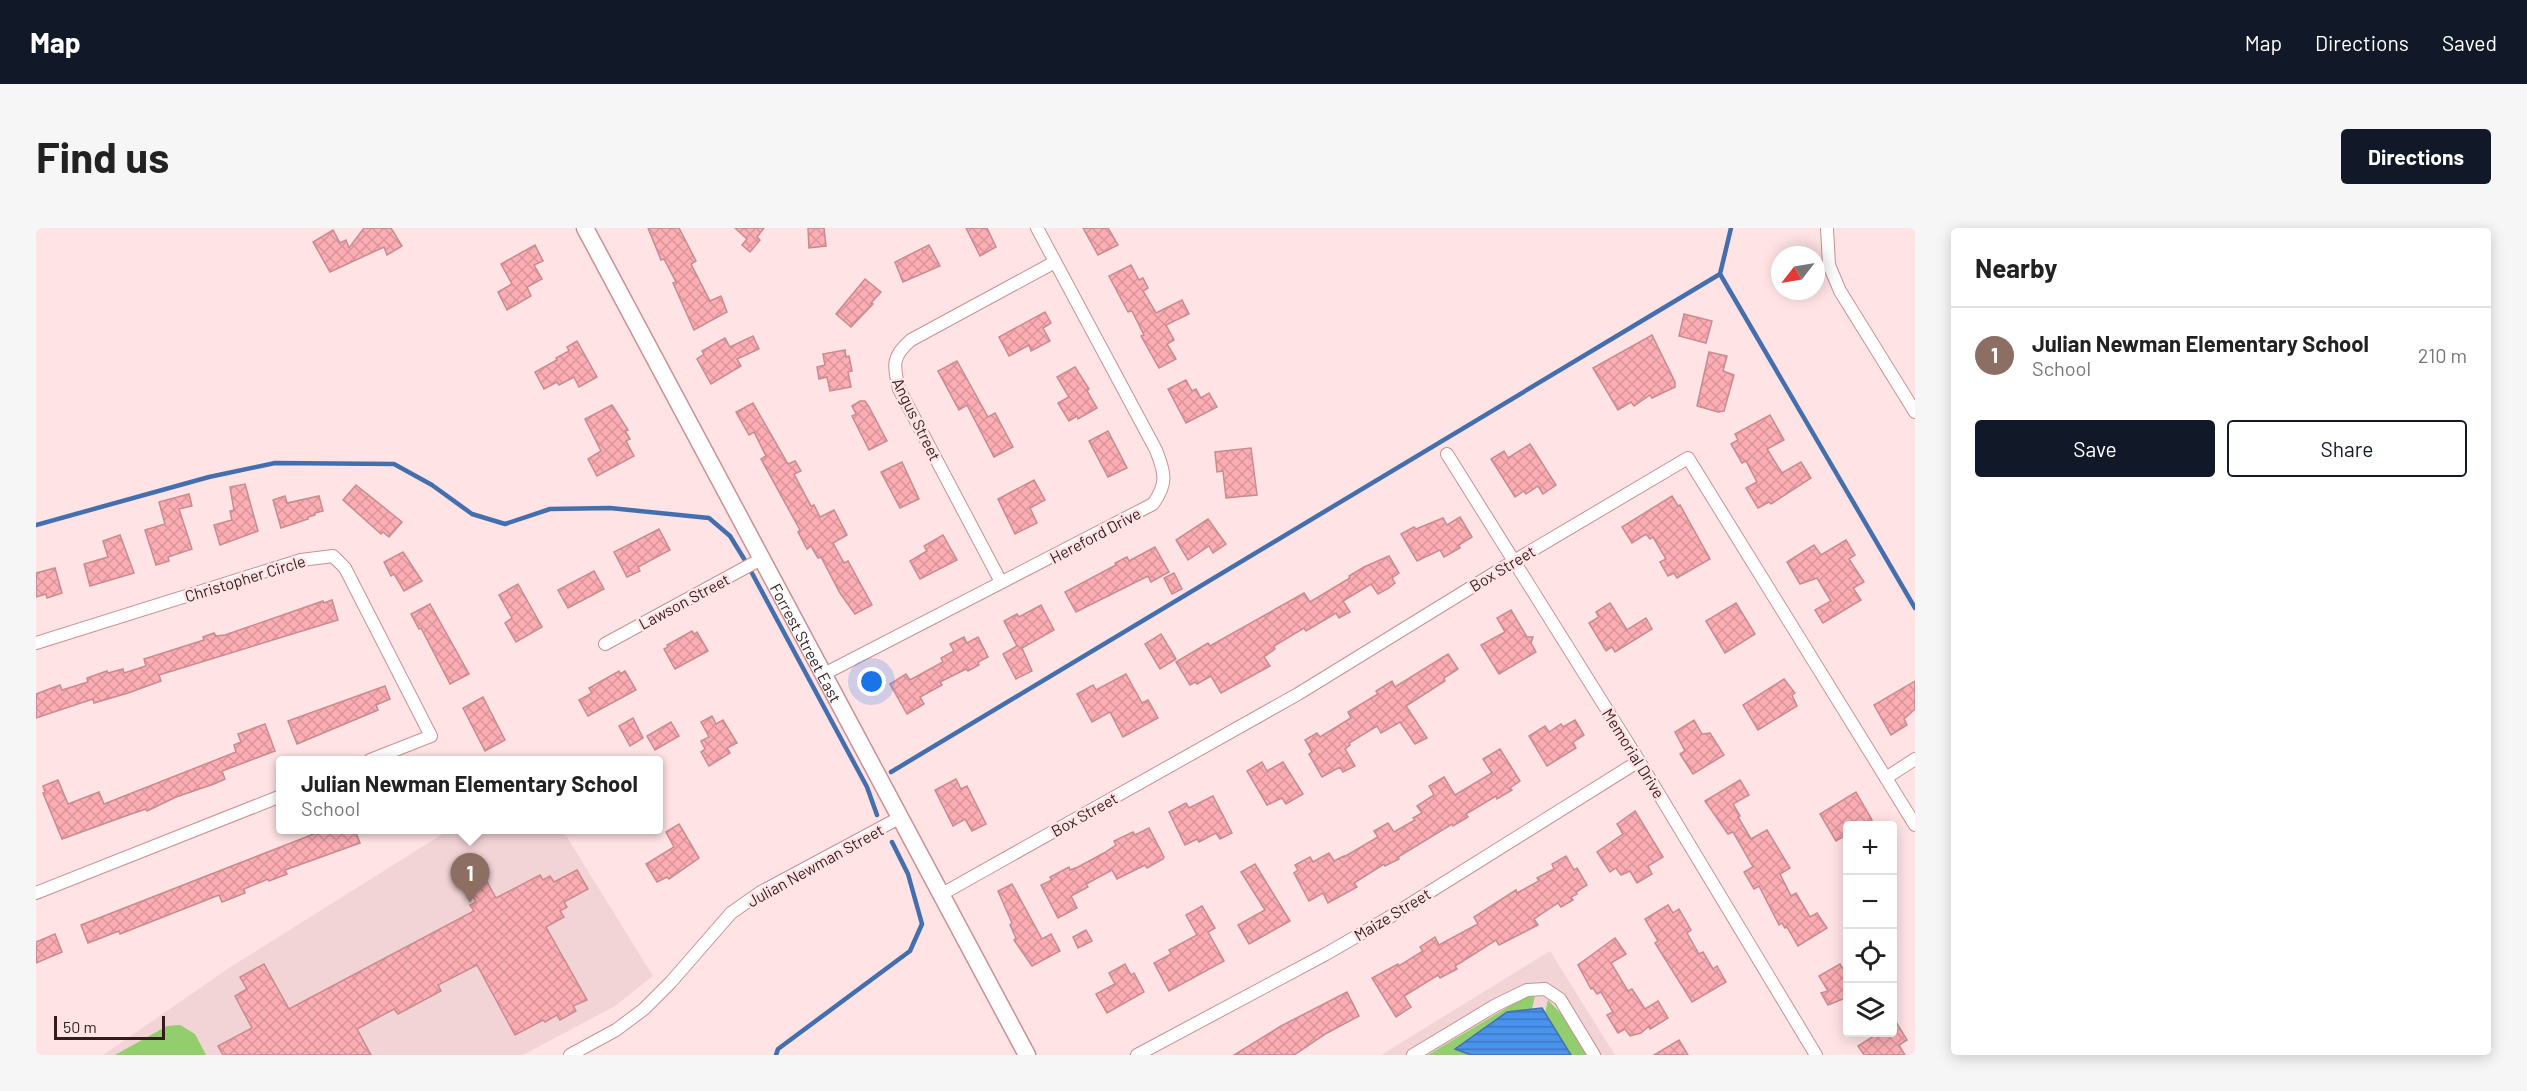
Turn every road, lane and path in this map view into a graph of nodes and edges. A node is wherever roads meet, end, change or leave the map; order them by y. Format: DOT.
graph roads {
  1 [pos="585,228"];
  2 [pos="1037,228"];
  3 [pos="1827,228"];
  4 [pos="1055,262"];
  5 [pos="1915,412"];
  6 [pos="1446,454"];
  7 [pos="763,558"];
  8 [pos="1514,561"];
  9 [pos="1001,582"];
  10 [pos="36,643"];
  11 [pos="606,644"];
  12 [pos="824,674"];
  13 [pos="380,756"];
  14 [pos="1915,759"];
  15 [pos="1639,761"];
  16 [pos="1886,778"];
  17 [pos="276,798"];
  18 [pos="901,817"];
  19 [pos="1915,825"];
  20 [pos="36,893"];
  21 [pos="942,894"];
  22 [pos="570,1055"];
  23 [pos="1028,1055"];
  24 [pos="1137,1055"];
  25 [pos="1413,1055"];
  26 [pos="1594,1055"];
  27 [pos="1816,1055"];
  1 -- 7 [label="main road, Forrest Street East"];
  2 -- 4 [label="street, Hereford Drive"];
  3 -- 5 [label="street"];
  4 -- 9 [label="street, Angus Street"];
  4 -- 9 [label="street, Hereford Drive"];
  6 -- 8 [label="street, Memorial Drive"];
  7 -- 11 [label="street, Lawson Street"];
  7 -- 12 [label="main road, Forrest Street East"];
  8 -- 15 [label="street, Memorial Drive"];
  8 -- 16 [label="street, Box Street"];
  8 -- 21 [label="street, Box Street"];
  9 -- 12 [label="street, Hereford Drive"];
  10 -- 13 [label="street, Christopher Circle"];
  12 -- 18 [label="main road, Forrest Street East"];
  14 -- 16 [label="street"];
  15 -- 24 [label="street, Maize Street"];
  15 -- 27 [label="street, Memorial Drive"];
  16 -- 19 [label="street, Box Street"];
  17 -- 20 [label="street"];
  18 -- 21 [label="main road, Forrest Street East"];
  18 -- 22 [label="street, Julian Newman Street"];
  21 -- 23 [label="main road, Forrest Street East"];
  25 -- 26 [label="street"];
}
